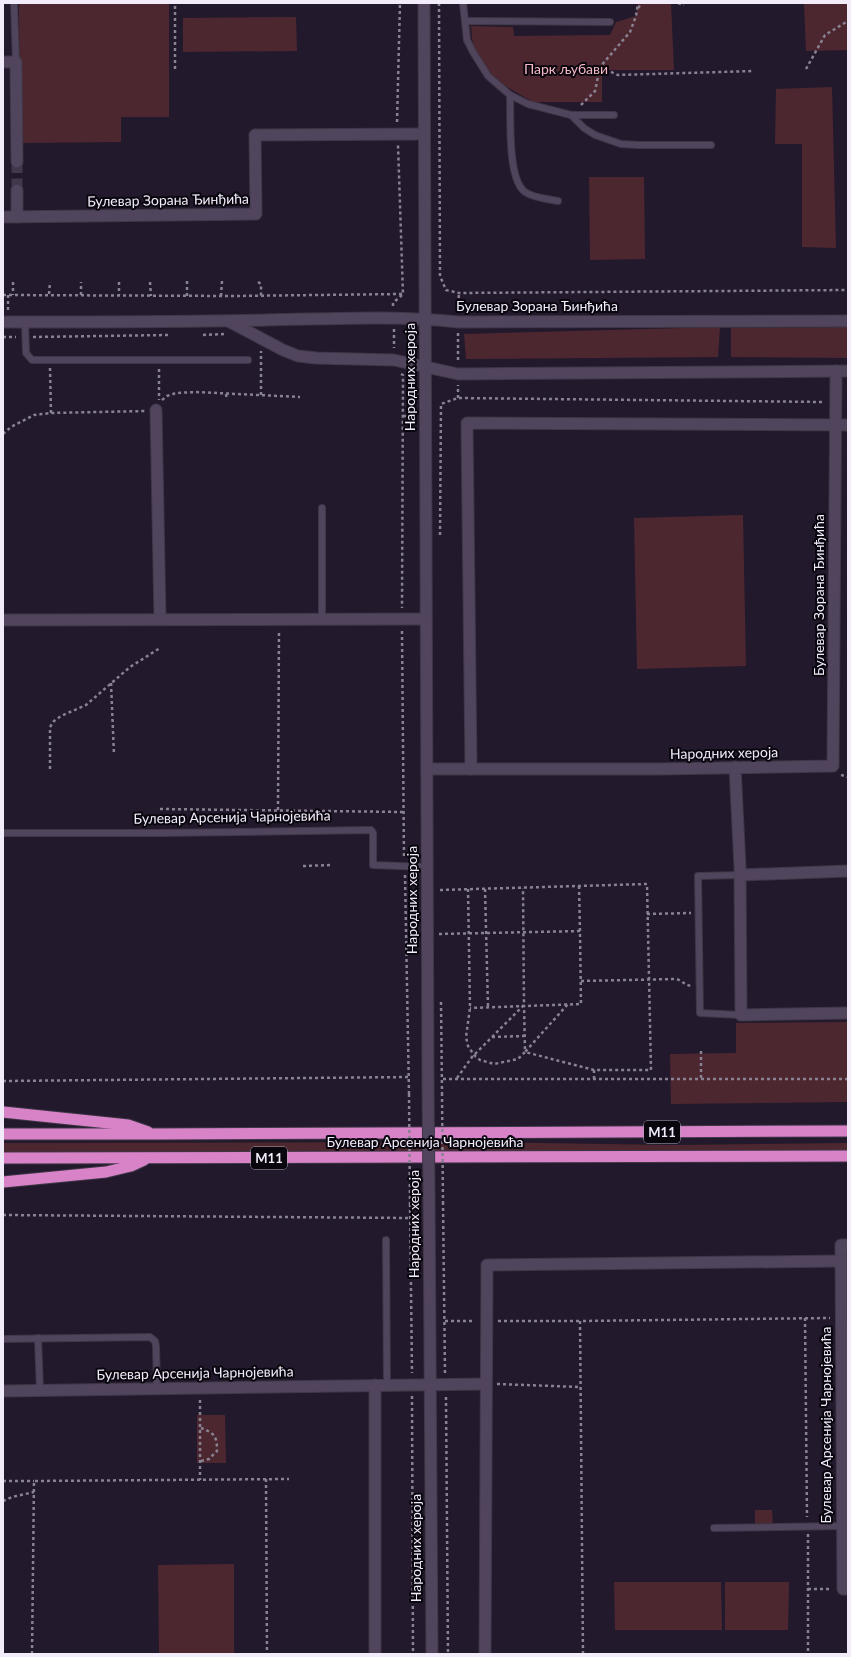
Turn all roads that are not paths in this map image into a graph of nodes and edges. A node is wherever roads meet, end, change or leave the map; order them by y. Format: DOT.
graph roads {
  1 [pos="14,3"];
  2 [pos="424,3"];
  3 [pos="463,3"];
  4 [pos="465,21"];
  5 [pos="610,22"];
  6 [pos="3,62"];
  7 [pos="16,62"];
  8 [pos="510,95"];
  9 [pos="614,115"];
  10 [pos="571,116"];
  11 [pos="424,134"];
  12 [pos="711,145"];
  13 [pos="17,162"];
  14 [pos="17,190"];
  15 [pos="558,201"];
  16 [pos="18,216"];
  17 [pos="3,217"];
  18 [pos="425,318"];
  19 [pos="227,321"];
  20 [pos="848,321"];
  21 [pos="3,322"];
  22 [pos="25,322"];
  23 [pos="248,360"];
  24 [pos="425,367"];
  25 [pos="836,371"];
  26 [pos="848,371"];
  27 [pos="158,407"];
  28 [pos="836,425"];
  29 [pos="848,425"];
  30 [pos="322,508"];
  31 [pos="160,619"];
  32 [pos="322,619"];
  33 [pos="426,619"];
  34 [pos="3,620"];
  35 [pos="833,766"];
  36 [pos="735,767"];
  37 [pos="426,769"];
  38 [pos="471,769"];
  39 [pos="3,833"];
  40 [pos="427,867"];
  41 [pos="848,871"];
  42 [pos="740,875"];
  43 [pos="848,1013"];
  44 [pos="741,1015"];
  45 [pos="3,1112"];
  46 [pos="848,1131"];
  47 [pos="3,1134"];
  48 [pos="152,1134"];
  49 [pos="848,1156"];
  50 [pos="3,1158"];
  51 [pos="147,1158"];
  52 [pos="3,1182"];
  53 [pos="386,1240"];
  54 [pos="848,1245"];
  55 [pos="841,1261"];
  56 [pos="38,1338"];
  57 [pos="3,1339"];
  58 [pos="387,1384"];
  59 [pos="430,1384"];
  60 [pos="486,1384"];
  61 [pos="375,1385"];
  62 [pos="157,1388"];
  63 [pos="40,1390"];
  64 [pos="3,1391"];
  65 [pos="842,1526"];
  66 [pos="714,1528"];
  67 [pos="845,1589"];
  68 [pos="375,1654"];
  69 [pos="432,1654"];
  70 [pos="485,1654"];
  1 -- 7 [label="lane"];
  2 -- 11 [label="street, Народних хероја"];
  3 -- 4 [label="lane"];
  4 -- 5 [label="lane"];
  4 -- 8 [label="lane"];
  6 -- 7 [label="street"];
  7 -- 13 [label="street"];
  8 -- 10 [label="lane"];
  8 -- 15 [label="lane"];
  9 -- 10 [label="lane"];
  10 -- 12 [label="lane"];
  11 -- 16 [label="street, Булевар Зорана Ђинђића"];
  11 -- 18 [label="street, Народних хероја"];
  14 -- 16 [label="street"];
  16 -- 17 [label="street, Булевар Зорана Ђинђића"];
  18 -- 19 [label="street, Булевар Зорана Ђинђића"];
  18 -- 20 [label="street, Булевар Зорана Ђинђића"];
  18 -- 24 [label="street, Народних хероја"];
  19 -- 22 [label="street, Булевар Зорана Ђинђића"];
  19 -- 24 [label="street, Булевар Зорана Ђинђића"];
  21 -- 22 [label="street, Булевар Зорана Ђинђића"];
  22 -- 23 [label="lane"];
  24 -- 25 [label="street, Булевар Зорана Ђинђића"];
  24 -- 33 [label="street, Народних хероја"];
  25 -- 26 [label="street, Булевар Зорана Ђинђића"];
  25 -- 28 [label="street, Булевар Зорана Ђинђића"];
  27 -- 31 [label="street"];
  28 -- 29 [label="street"];
  28 -- 35 [label="street, Булевар Зорана Ђинђића"];
  28 -- 38 [label="street"];
  30 -- 32 [label="lane"];
  31 -- 32 [label="street"];
  31 -- 34 [label="street"];
  32 -- 33 [label="street"];
  33 -- 37 [label="street, Народних хероја"];
  35 -- 36 [label="street, Народних хероја"];
  36 -- 38 [label="street, Народних хероја"];
  36 -- 42 [label="street"];
  37 -- 38 [label="street, Народних хероја"];
  37 -- 40 [label="street, Народних хероја"];
  39 -- 40 [label="lane, Булевар Арсенија Чарнојевића"];
  40 -- 59 [label="street, Народних хероја, bridge"];
  41 -- 42 [label="street"];
  42 -- 44 [label="street"];
  42 -- 44 [label="lane"];
  43 -- 44 [label="street"];
  45 -- 48 [label="highway"];
  46 -- 48 [label="highway, Булевар Арсенија Чарнојевића / M11"];
  47 -- 48 [label="highway, Булевар Арсенија Чарнојевића / M11"];
  49 -- 51 [label="highway, Булевар Арсенија Чарнојевића / M11"];
  50 -- 51 [label="highway, Булевар Арсенија Чарнојевића / M11"];
  51 -- 52 [label="highway"];
  53 -- 58 [label="lane"];
  54 -- 55 [label="street, Булевар Арсенија Чарнојевића"];
  55 -- 60 [label="street"];
  55 -- 65 [label="street, Булевар Арсенија Чарнојевића"];
  56 -- 57 [label="lane"];
  56 -- 62 [label="lane"];
  56 -- 63 [label="lane"];
  58 -- 59 [label="street, Булевар Арсенија Чарнојевића"];
  58 -- 61 [label="street, Булевар Арсенија Чарнојевића"];
  59 -- 60 [label="street, Булевар Арсенија Чарнојевића"];
  59 -- 69 [label="street, Народних хероја"];
  60 -- 70 [label="street"];
  61 -- 62 [label="street, Булевар Арсенија Чарнојевића"];
  61 -- 68 [label="street"];
  62 -- 63 [label="street, Булевар Арсенија Чарнојевића"];
  63 -- 64 [label="street, Булевар Арсенија Чарнојевића"];
  65 -- 66 [label="lane"];
  65 -- 67 [label="street, Булевар Арсенија Чарнојевића"];
}
